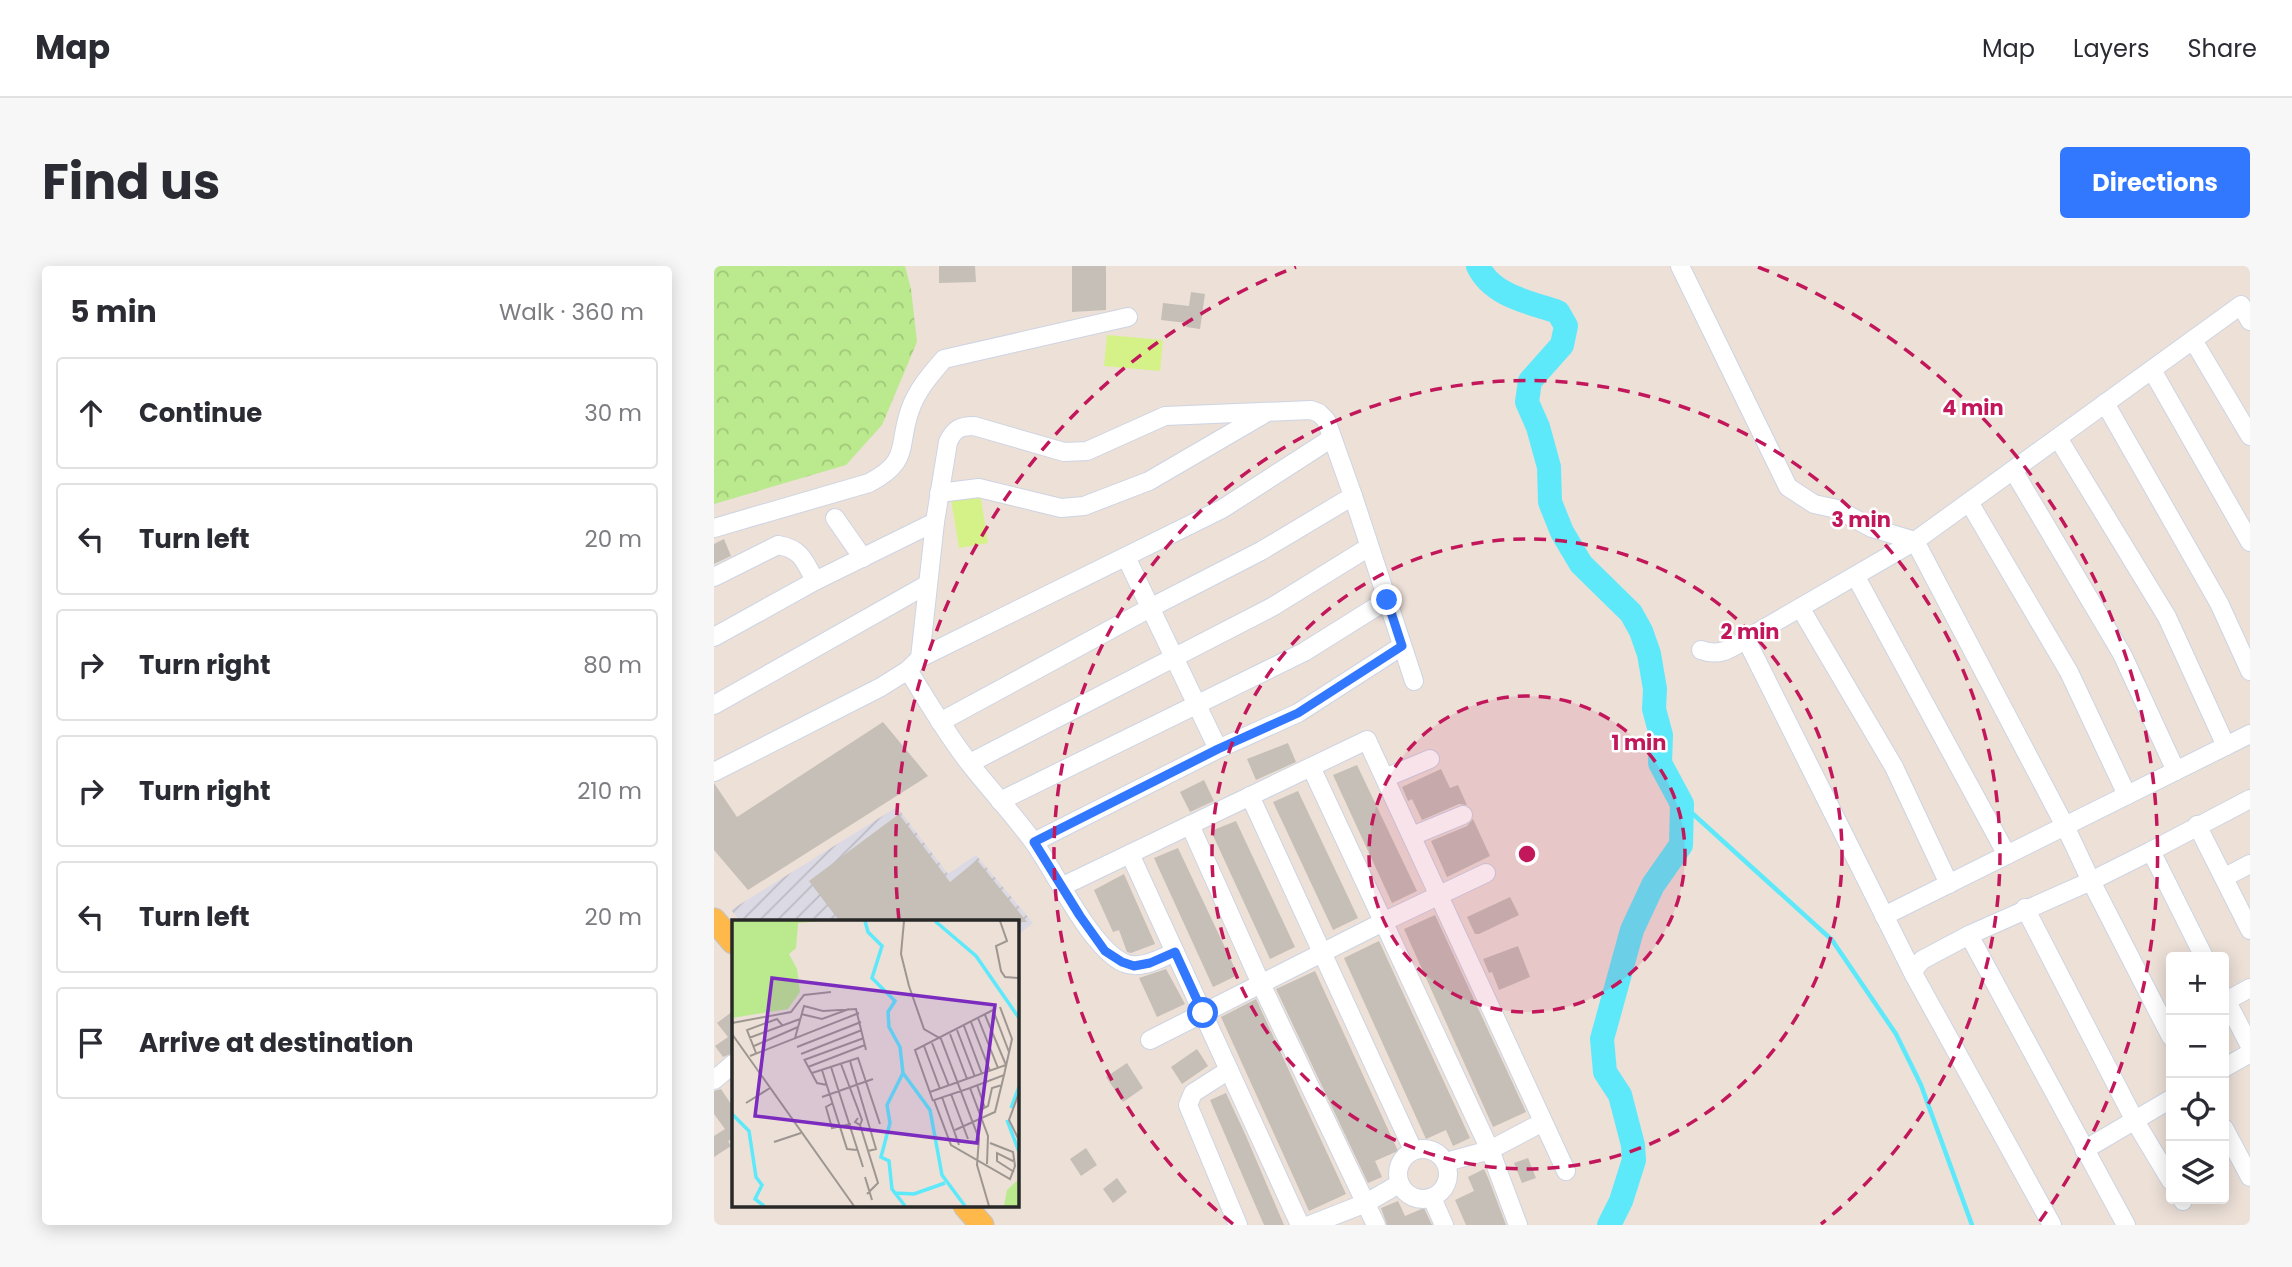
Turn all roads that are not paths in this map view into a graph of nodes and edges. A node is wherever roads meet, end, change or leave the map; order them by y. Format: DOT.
graph roads {
  1 [pos="1680,266"];
  2 [pos="1128,317"];
  3 [pos="2250,321"];
  4 [pos="2193,340"];
  5 [pos="2152,370"];
  6 [pos="2105,403"];
  7 [pos="1267,412"];
  8 [pos="2250,436"];
  9 [pos="1332,438"];
  10 [pos="2058,438"];
  11 [pos="2013,470"];
  12 [pos="939,493"];
  13 [pos="1353,496"];
  14 [pos="1969,502"];
  15 [pos="835,518"];
  16 [pos="934,522"];
  17 [pos="714,528"];
  18 [pos="1915,541"];
  19 [pos="2250,542"];
  20 [pos="1369,547"];
  21 [pos="863,558"];
  22 [pos="1126,558"];
  23 [pos="1856,576"];
  24 [pos="714,578"];
  25 [pos="815,581"];
  26 [pos="928,584"];
  27 [pos="1387,600"];
  28 [pos="1150,608"];
  29 [pos="1801,608"];
  30 [pos="714,637"];
  31 [pos="1746,639"];
  32 [pos="1402,646"];
  33 [pos="1701,650"];
  34 [pos="1175,659"];
  35 [pos="914,664"];
  36 [pos="2250,671"];
  37 [pos="1413,681"];
  38 [pos="1196,703"];
  39 [pos="714,705"];
  40 [pos="940,722"];
  41 [pos="2250,734"];
  42 [pos="2225,746"];
  43 [pos="1218,749"];
  44 [pos="1430,759"];
  45 [pos="970,763"];
  46 [pos="1311,767"];
  47 [pos="2176,771"];
  48 [pos="714,772"];
  49 [pos="1385,778"];
  50 [pos="2127,795"];
  51 [pos="1250,796"];
  52 [pos="2250,799"];
  53 [pos="1000,800"];
  54 [pos="1463,815"];
  55 [pos="1190,825"];
  56 [pos="2197,825"];
  57 [pos="2066,827"];
  58 [pos="1412,836"];
  59 [pos="1034,842"];
  60 [pos="2151,850"];
  61 [pos="1130,854"];
  62 [pos="2007,855"];
  63 [pos="2250,864"];
  64 [pos="1486,873"];
  65 [pos="2225,877"];
  66 [pos="2091,881"];
  67 [pos="1949,884"];
  68 [pos="1063,886"];
  69 [pos="1440,895"];
  70 [pos="2025,908"];
  71 [pos="1884,916"];
  72 [pos="714,920"];
  73 [pos="1383,922"];
  74 [pos="2250,930"];
  75 [pos="1969,935"];
  76 [pos="732,941"];
  77 [pos="1175,952"];
  78 [pos="2202,952"];
  79 [pos="1322,953"];
  80 [pos="1914,975"];
  81 [pos="1261,984"];
  82 [pos="2250,988"];
  83 [pos="2229,997"];
  84 [pos="2229,1007"];
  85 [pos="1203,1013"];
  86 [pos="2166,1027"];
  87 [pos="1150,1040"];
  88 [pos="2250,1046"];
  89 [pos="2250,1053"];
  90 [pos="732,1065"];
  91 [pos="2229,1065"];
  92 [pos="1229,1070"];
  93 [pos="714,1080"];
  94 [pos="2166,1102"];
  95 [pos="1543,1122"];
  96 [pos="2135,1122"];
  97 [pos="2229,1137"];
  98 [pos="1413,1150"];
  99 [pos="1490,1150"];
  100 [pos="2084,1150"];
  101 [pos="1446,1162"];
  102 [pos="1566,1171"];
  103 [pos="2166,1173"];
  104 [pos="2250,1177"];
  105 [pos="1399,1184"];
  106 [pos="1432,1198"];
  107 [pos="1366,1202"];
  108 [pos="967,1208"];
  109 [pos="982,1225"];
  110 [pos="1238,1225"];
  111 [pos="1300,1225"];
  112 [pos="1310,1225"];
  113 [pos="1376,1225"];
  114 [pos="1444,1225"];
  115 [pos="1518,1225"];
  116 [pos="2052,1225"];
  117 [pos="2126,1225"];
  1 -- 18 [label="street"];
  2 -- 17 [label="street"];
  3 -- 4 [label="street"];
  4 -- 5 [label="street"];
  4 -- 8 [label="street"];
  5 -- 6 [label="street"];
  5 -- 19 [label="street"];
  6 -- 10 [label="street"];
  6 -- 36 [label="street"];
  7 -- 9 [label="street"];
  7 -- 12 [label="street"];
  7 -- 12 [label="street"];
  9 -- 13 [label="street"];
  9 -- 22 [label="street"];
  10 -- 11 [label="street"];
  10 -- 42 [label="street"];
  11 -- 14 [label="street"];
  11 -- 47 [label="street"];
  12 -- 16 [label="street"];
  13 -- 20 [label="street"];
  13 -- 28 [label="street"];
  14 -- 18 [label="street"];
  14 -- 50 [label="street"];
  15 -- 21 [label="street"];
  16 -- 21 [label="street"];
  16 -- 26 [label="street"];
  18 -- 23 [label="street"];
  18 -- 57 [label="street"];
  20 -- 27 [label="street"];
  20 -- 34 [label="street"];
  21 -- 25 [label="street"];
  22 -- 28 [label="street"];
  22 -- 35 [label="street"];
  23 -- 29 [label="street"];
  23 -- 62 [label="street"];
  24 -- 25 [label="street"];
  25 -- 30 [label="street"];
  26 -- 35 [label="street"];
  26 -- 39 [label="street"];
  27 -- 32 [label="street"];
  27 -- 38 [label="street"];
  28 -- 34 [label="street"];
  28 -- 40 [label="street"];
  29 -- 31 [label="street"];
  29 -- 67 [label="street"];
  31 -- 33 [label="street"];
  31 -- 71 [label="street"];
  32 -- 37 [label="street"];
  32 -- 43 [label="street"];
  34 -- 38 [label="street"];
  34 -- 45 [label="street"];
  35 -- 40 [label="street"];
  35 -- 48 [label="street"];
  38 -- 43 [label="street"];
  38 -- 53 [label="street"];
  40 -- 45 [label="street"];
  41 -- 42 [label="street"];
  42 -- 47 [label="street"];
  43 -- 59 [label="street"];
  44 -- 49 [label="street"];
  45 -- 53 [label="street"];
  46 -- 49 [label="street"];
  46 -- 51 [label="street"];
  46 -- 73 [label="street"];
  47 -- 50 [label="street"];
  49 -- 58 [label="street"];
  50 -- 57 [label="street"];
  51 -- 55 [label="street"];
  51 -- 79 [label="street"];
  52 -- 56 [label="street"];
  53 -- 59 [label="street"];
  54 -- 58 [label="street"];
  55 -- 61 [label="street"];
  55 -- 81 [label="street"];
  56 -- 60 [label="street"];
  56 -- 65 [label="street"];
  57 -- 62 [label="street"];
  57 -- 66 [label="street"];
  58 -- 69 [label="street"];
  59 -- 68 [label="street"];
  60 -- 66 [label="street"];
  60 -- 78 [label="street"];
  61 -- 68 [label="street"];
  61 -- 77 [label="street"];
  62 -- 67 [label="street"];
  63 -- 65 [label="street"];
  64 -- 69 [label="street"];
  65 -- 74 [label="street"];
  66 -- 70 [label="street"];
  66 -- 86 [label="street"];
  67 -- 71 [label="street"];
  68 -- 77 [label="street"];
  69 -- 73 [label="street"];
  69 -- 95 [label="street"];
  70 -- 75 [label="street"];
  70 -- 96 [label="street"];
  71 -- 80 [label="street"];
  72 -- 76 [label="main road"];
  73 -- 79 [label="street"];
  73 -- 99 [label="street"];
  75 -- 80 [label="street"];
  75 -- 100 [label="street"];
  77 -- 85 [label="street"];
  79 -- 81 [label="street"];
  79 -- 98 [label="street"];
  80 -- 116 [label="street"];
  81 -- 85 [label="street"];
  81 -- 107 [label="street"];
  82 -- 83 [label="street"];
  84 -- 88 [label="street"];
  85 -- 87 [label="street"];
  85 -- 92 [label="street"];
  89 -- 91 [label="street"];
  90 -- 93 [label="street"];
  92 -- 110 [label="street"];
  92 -- 111 [label="street"];
  94 -- 96 [label="street"];
  95 -- 99 [label="street"];
  95 -- 102 [label="street"];
  96 -- 100 [label="street"];
  96 -- 103 [label="street"];
  97 -- 104 [label="street"];
  98 -- 101 [label="street"];
  98 -- 105 [label="street"];
  99 -- 101 [label="street"];
  99 -- 115 [label="street"];
  100 -- 117 [label="street"];
  101 -- 106 [label="street"];
  105 -- 106 [label="street"];
  105 -- 107 [label="street"];
  106 -- 114 [label="street"];
  107 -- 112 [label="street"];
  107 -- 113 [label="street"];
  108 -- 109 [label="main road"];
}
